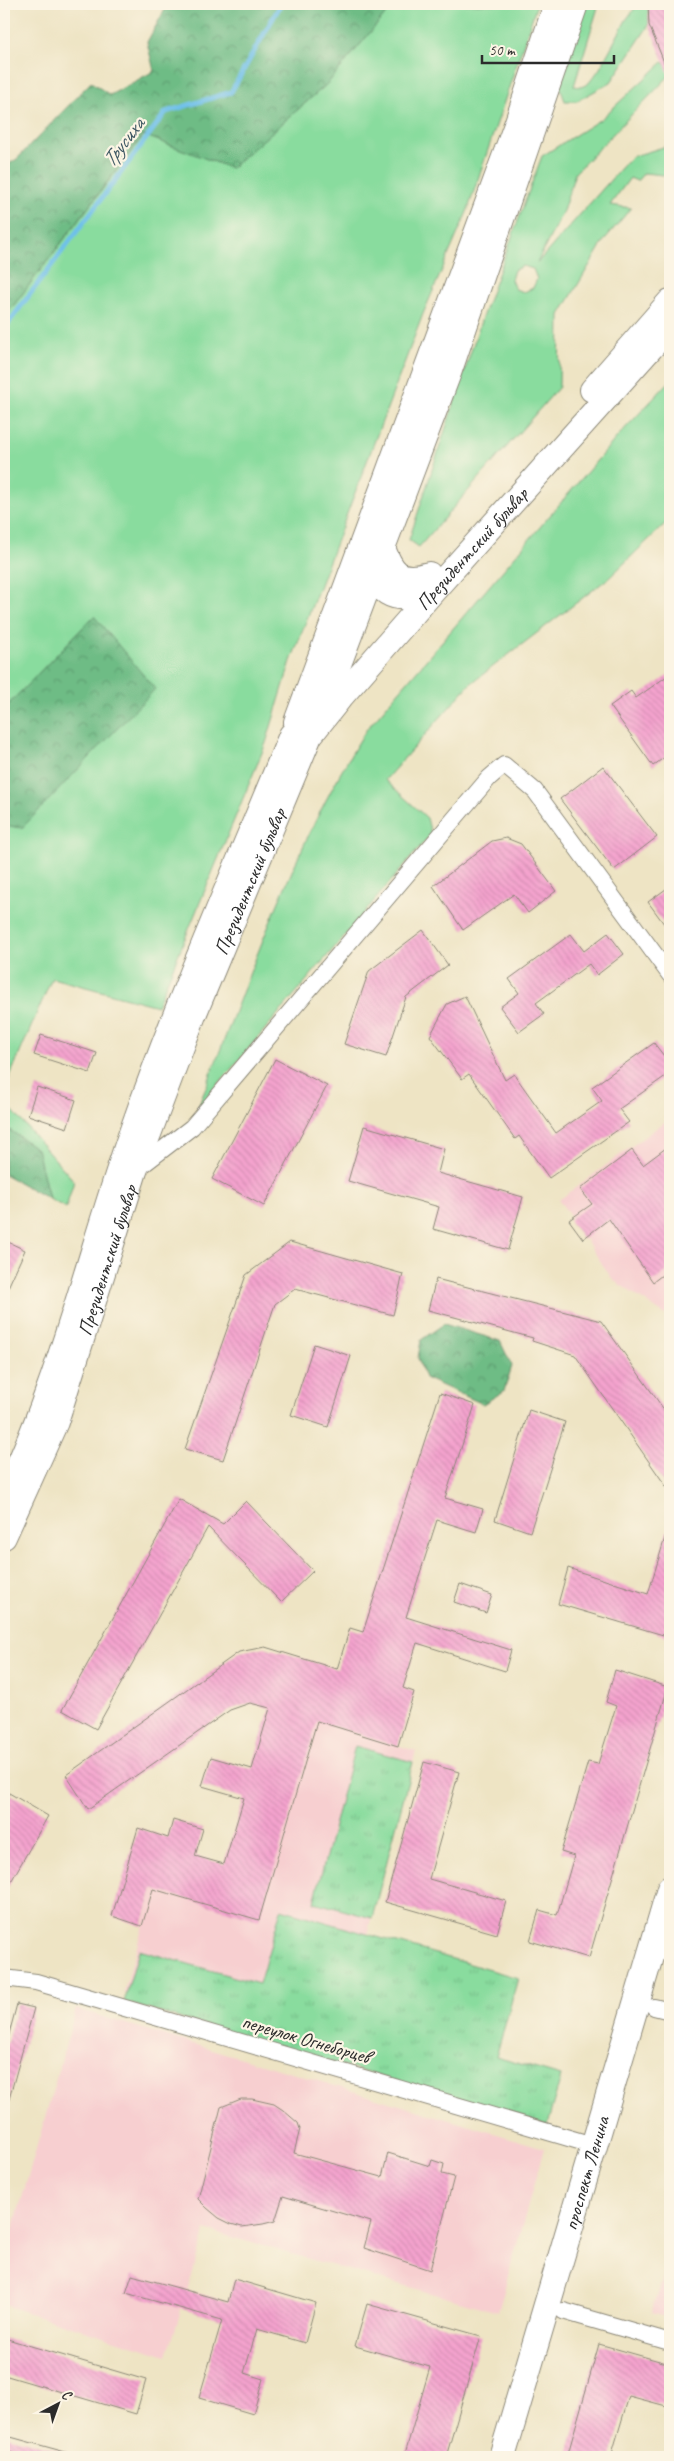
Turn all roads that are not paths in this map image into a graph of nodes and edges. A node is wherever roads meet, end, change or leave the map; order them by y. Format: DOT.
graph roads {
  1 [pos="556,4"];
  2 [pos="576,4"];
  3 [pos="670,301"];
  4 [pos="670,328"];
  5 [pos="372,544"];
  6 [pos="372,576"];
  7 [pos="433,581"];
  8 [pos="407,598"];
  9 [pos="331,687"];
  10 [pos="301,736"];
  11 [pos="670,975"];
  12 [pos="135,1171"];
  13 [pos="4,1496"];
  14 [pos="4,1537"];
  15 [pos="670,1889"];
  16 [pos="670,1950"];
  17 [pos="4,1978"];
  18 [pos="653,2000"];
  19 [pos="603,2148"];
  20 [pos="555,2309"];
  21 [pos="545,2342"];
  22 [pos="670,2342"];
  23 [pos="502,2457"];
  24 [pos="519,2457"];
  1 -- 5 [label="main road"];
  2 -- 5 [label="main road"];
  3 -- 7 [label="main road, Президентский бульвар"];
  4 -- 7 [label="main road, Президентский бульвар"];
  5 -- 6 [label="main road"];
  5 -- 7 [label="main road"];
  5 -- 10 [label="main road"];
  6 -- 8 [label="main road"];
  6 -- 9 [label="main road"];
  7 -- 8 [label="main road"];
  7 -- 10 [label="main road, Президентский бульвар"];
  8 -- 9 [label="main road, Президентский бульвар"];
  9 -- 10 [label="main road"];
  10 -- 12 [label="main road, Президентский бульвар"];
  10 -- 13 [label="main road, Президентский бульвар"];
  11 -- 12 [label="street"];
  12 -- 14 [label="main road, Президентский бульвар"];
  15 -- 18 [label="main road, проспект Ленина"];
  16 -- 18 [label="main road, проспект Ленина"];
  17 -- 19 [label="street, переулок Огнеборцев"];
  18 -- 19 [label="main road, проспект Ленина"];
  19 -- 20 [label="main road, проспект Ленина"];
  20 -- 21 [label="main road, проспект Ленина"];
  20 -- 22 [label="street"];
  21 -- 23 [label="main road, проспект Ленина"];
  21 -- 24 [label="main road, проспект Ленина"];
}
